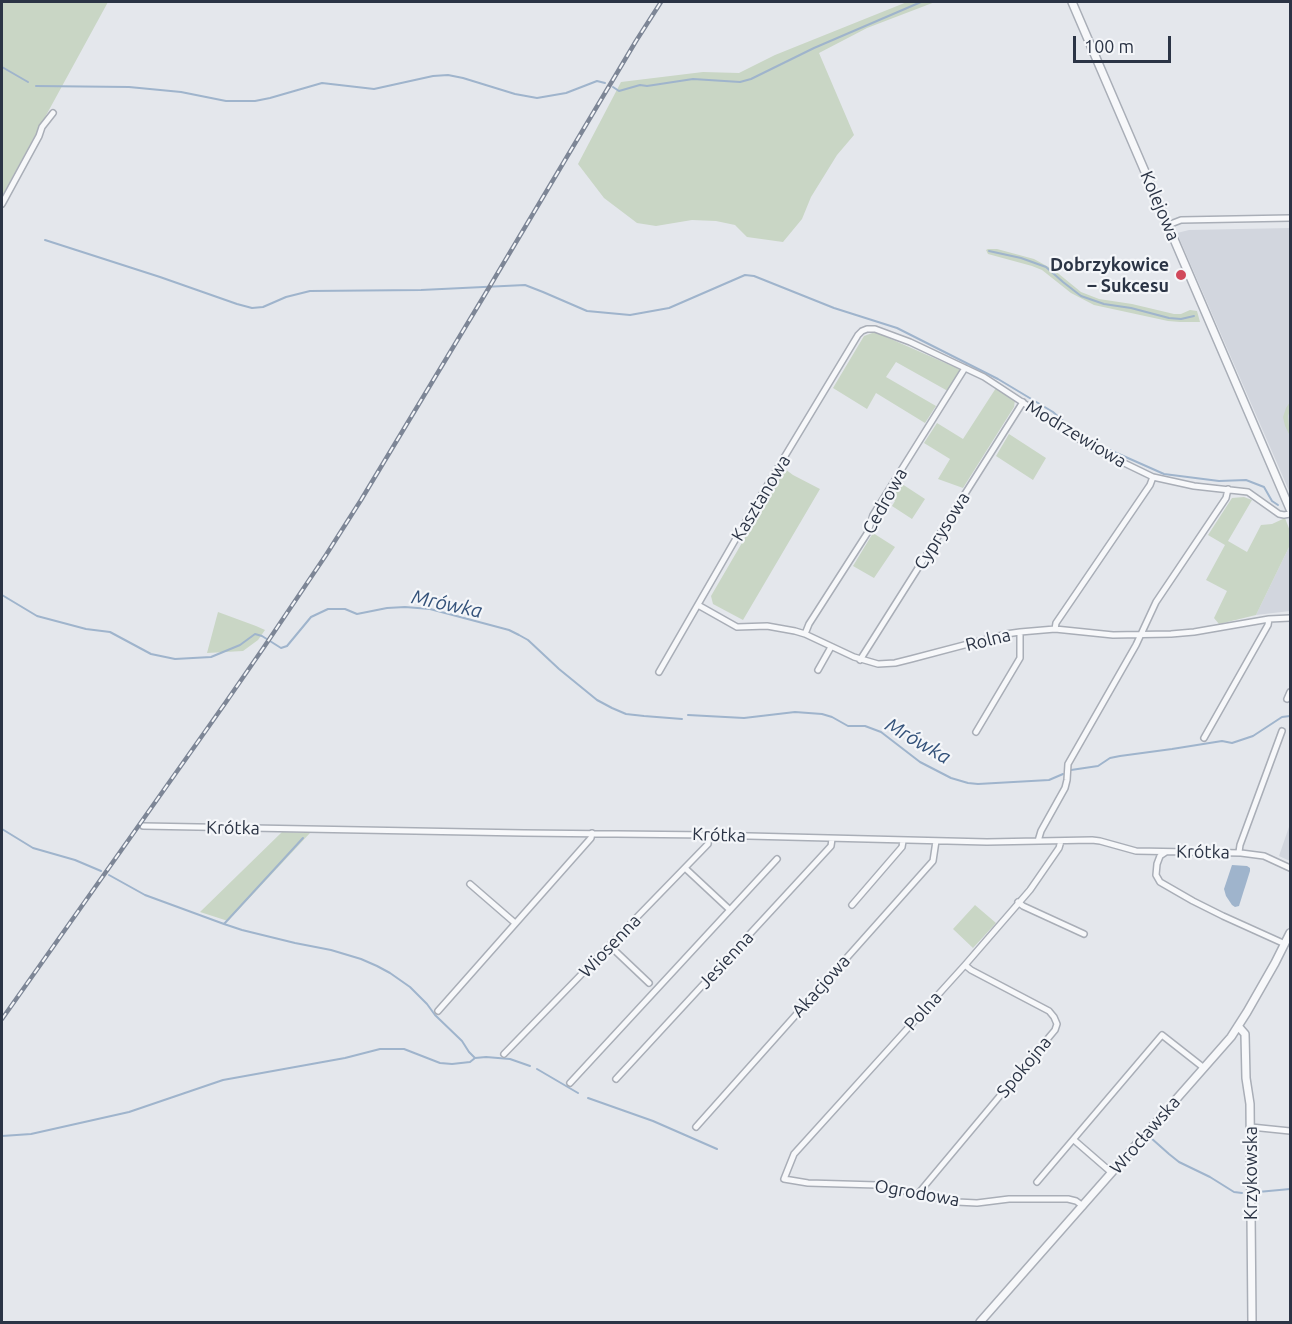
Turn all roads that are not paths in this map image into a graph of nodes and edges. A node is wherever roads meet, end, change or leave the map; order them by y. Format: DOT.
graph roads {
  1 [pos="1072,2"];
  2 [pos="53,113"];
  3 [pos="2,204"];
  4 [pos="1290,218"];
  5 [pos="1168,225"];
  6 [pos="867,329"];
  7 [pos="965,368"];
  8 [pos="1023,402"];
  9 [pos="1153,477"];
  10 [pos="1228,489"];
  11 [pos="1290,509"];
  12 [pos="1290,514"];
  13 [pos="698,604"];
  14 [pos="1290,618"];
  15 [pos="1269,619"];
  16 [pos="1055,629"];
  17 [pos="1020,632"];
  18 [pos="805,634"];
  19 [pos="1140,634"];
  20 [pos="831,647"];
  21 [pos="860,660"];
  22 [pos="818,670"];
  23 [pos="659,672"];
  24 [pos="1290,692"];
  25 [pos="1287,699"];
  26 [pos="1282,731"];
  27 [pos="976,732"];
  28 [pos="1204,738"];
  29 [pos="143,826"];
  30 [pos="592,833"];
  31 [pos="709,835"];
  32 [pos="832,838"];
  33 [pos="903,841"];
  34 [pos="936,841"];
  35 [pos="1038,841"];
  36 [pos="1061,841"];
  37 [pos="1151,851"];
  38 [pos="1167,851"];
  39 [pos="1239,852"];
  40 [pos="777,859"];
  41 [pos="1156,864"];
  42 [pos="685,868"];
  43 [pos="1290,868"];
  44 [pos="470,884"];
  45 [pos="1018,902"];
  46 [pos="852,905"];
  47 [pos="730,910"];
  48 [pos="515,923"];
  49 [pos="1084,934"];
  50 [pos="1289,938"];
  51 [pos="610,946"];
  52 [pos="965,964"];
  53 [pos="649,984"];
  54 [pos="438,1011"];
  55 [pos="1238,1026"];
  56 [pos="504,1054"];
  57 [pos="1204,1068"];
  58 [pos="616,1079"];
  59 [pos="570,1083"];
  60 [pos="696,1127"];
  61 [pos="1251,1127"];
  62 [pos="1290,1131"];
  63 [pos="1074,1140"];
  64 [pos="1112,1173"];
  65 [pos="784,1179"];
  66 [pos="1037,1182"];
  67 [pos="917,1195"];
  68 [pos="1083,1206"];
  69 [pos="980,1323"];
  70 [pos="1252,1323"];
  1 -- 5 [label="street, Kolejowa"];
  2 -- 3 [label="street"];
  4 -- 5 [label="street"];
  5 -- 11 [label="street, Kolejowa"];
  6 -- 7 [label="street, Modrzewiowa"];
  6 -- 13 [label="street, Kasztanowa"];
  7 -- 8 [label="street, Modrzewiowa"];
  7 -- 18 [label="street, Cedrowa"];
  8 -- 9 [label="street, Modrzewiowa"];
  8 -- 21 [label="street, Cyprysowa"];
  9 -- 10 [label="street, Modrzewiowa"];
  9 -- 16 [label="street"];
  10 -- 12 [label="street, Modrzewiowa"];
  10 -- 19 [label="street"];
  13 -- 18 [label="street, Rolna"];
  13 -- 23 [label="street, Kasztanowa"];
  14 -- 15 [label="street, Rolna"];
  15 -- 19 [label="street, Rolna"];
  15 -- 28 [label="street"];
  16 -- 17 [label="street, Rolna"];
  16 -- 19 [label="street, Rolna"];
  17 -- 21 [label="street, Rolna"];
  17 -- 27 [label="street"];
  18 -- 20 [label="street, Rolna"];
  19 -- 35 [label="street"];
  20 -- 21 [label="street, Rolna"];
  20 -- 22 [label="street"];
  24 -- 25 [label="street"];
  26 -- 39 [label="street"];
  29 -- 30 [label="street, Krótka"];
  30 -- 31 [label="street, Krótka"];
  30 -- 48 [label="street"];
  31 -- 32 [label="street, Krótka"];
  31 -- 42 [label="street, Wiosenna"];
  32 -- 33 [label="street, Krótka"];
  32 -- 58 [label="street, Jesienna"];
  33 -- 34 [label="street, Krótka"];
  33 -- 46 [label="street"];
  34 -- 35 [label="street, Krótka"];
  34 -- 60 [label="street, Akacjowa"];
  35 -- 36 [label="street, Krótka"];
  36 -- 37 [label="street, Krótka"];
  36 -- 45 [label="street, Polna"];
  37 -- 38 [label="street, Krótka"];
  37 -- 41 [label="street"];
  38 -- 39 [label="street, Krótka"];
  38 -- 41 [label="street"];
  39 -- 43 [label="street, Krótka"];
  40 -- 47 [label="street"];
  41 -- 50 [label="street"];
  42 -- 47 [label="street"];
  42 -- 51 [label="street, Wiosenna"];
  44 -- 48 [label="street"];
  45 -- 49 [label="street"];
  45 -- 52 [label="street, Polna"];
  47 -- 59 [label="street"];
  48 -- 54 [label="street"];
  50 -- 55 [label="street, Wrocławska"];
  51 -- 53 [label="street"];
  51 -- 56 [label="street, Wiosenna"];
  52 -- 65 [label="street, Polna"];
  52 -- 67 [label="street, Spokojna"];
  55 -- 57 [label="street, Wrocławska"];
  55 -- 61 [label="street, Krzykowska"];
  57 -- 63 [label="street"];
  57 -- 64 [label="street, Wrocławska"];
  61 -- 62 [label="street"];
  61 -- 70 [label="street, Krzykowska"];
  63 -- 64 [label="street"];
  63 -- 66 [label="street"];
  64 -- 68 [label="street, Wrocławska"];
  65 -- 67 [label="street, Ogrodowa"];
  67 -- 68 [label="street, Ogrodowa"];
  68 -- 69 [label="street, Wrocławska"];
}
